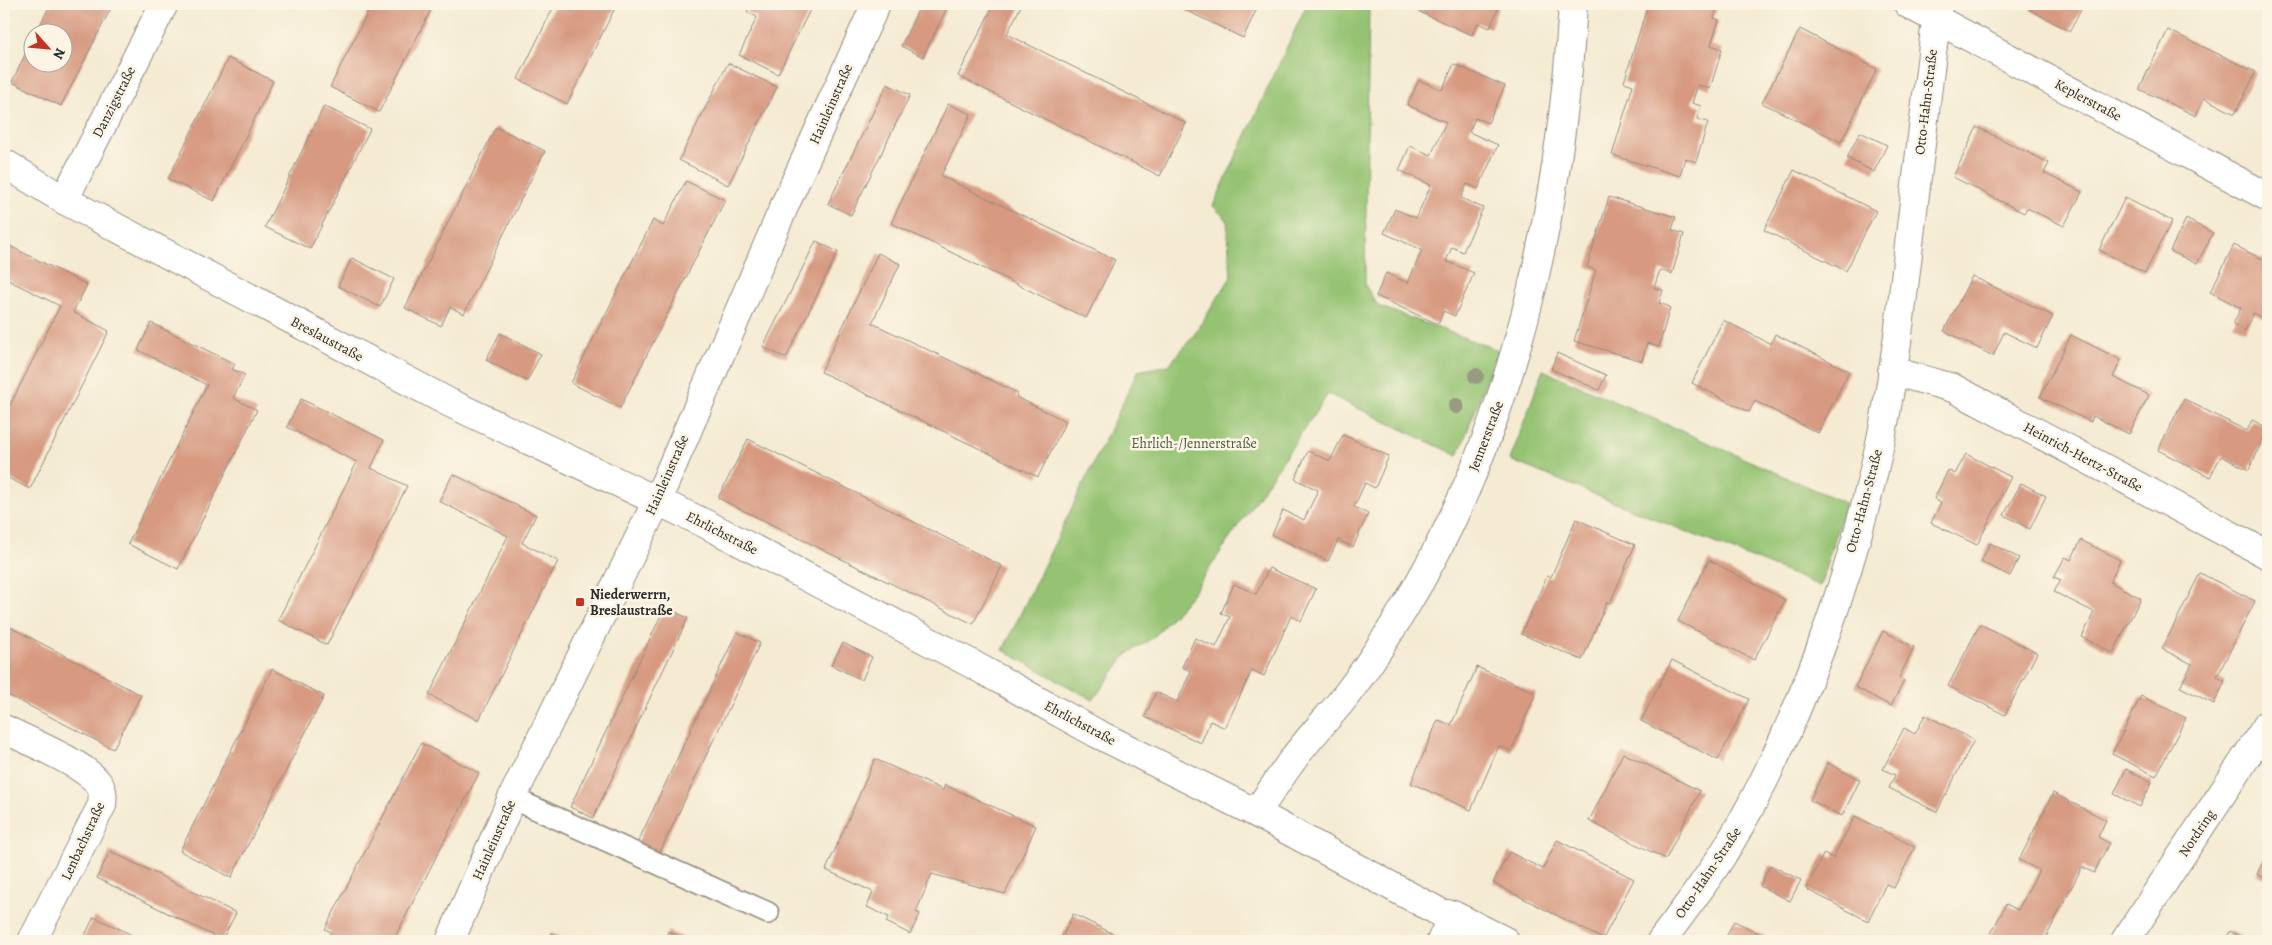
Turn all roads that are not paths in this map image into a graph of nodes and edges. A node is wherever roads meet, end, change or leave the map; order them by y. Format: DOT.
graph roads {
  1 [pos="164,4"];
  2 [pos="876,4"];
  3 [pos="1573,4"];
  4 [pos="1908,4"];
  5 [pos="1937,11"];
  6 [pos="4,164"];
  7 [pos="2268,197"];
  8 [pos="64,200"];
  9 [pos="1892,371"];
  10 [pos="657,501"];
  11 [pos="2268,555"];
  12 [pos="2268,724"];
  13 [pos="4,729"];
  14 [pos="512,798"];
  15 [pos="1256,813"];
  16 [pos="768,913"];
  17 [pos="1453,915"];
  18 [pos="32,941"];
  19 [pos="450,941"];
  20 [pos="1441,941"];
  21 [pos="1505,941"];
  22 [pos="1661,941"];
  23 [pos="2124,941"];
  1 -- 8 [label="street, Danzigstraße"];
  2 -- 10 [label="street, Hainleinstraße"];
  3 -- 15 [label="street, Jennerstraße"];
  4 -- 5 [label="street, Keplerstraße"];
  5 -- 7 [label="street, Keplerstraße"];
  5 -- 9 [label="street, Otto-Hahn-Straße"];
  6 -- 8 [label="street, Breslaustraße"];
  8 -- 10 [label="street, Breslaustraße"];
  9 -- 11 [label="street, Heinrich-Hertz-Straße"];
  9 -- 22 [label="street, Otto-Hahn-Straße"];
  10 -- 14 [label="street, Hainleinstraße"];
  10 -- 15 [label="street, Ehrlichstraße"];
  12 -- 23 [label="street, Nordring"];
  13 -- 18 [label="street, Lenbachstraße"];
  14 -- 16 [label="lane"];
  14 -- 19 [label="street, Hainleinstraße"];
  15 -- 17 [label="street, Ehrlichstraße"];
  17 -- 20 [label="street"];
  17 -- 21 [label="street, Ehrlichstraße"];
}
